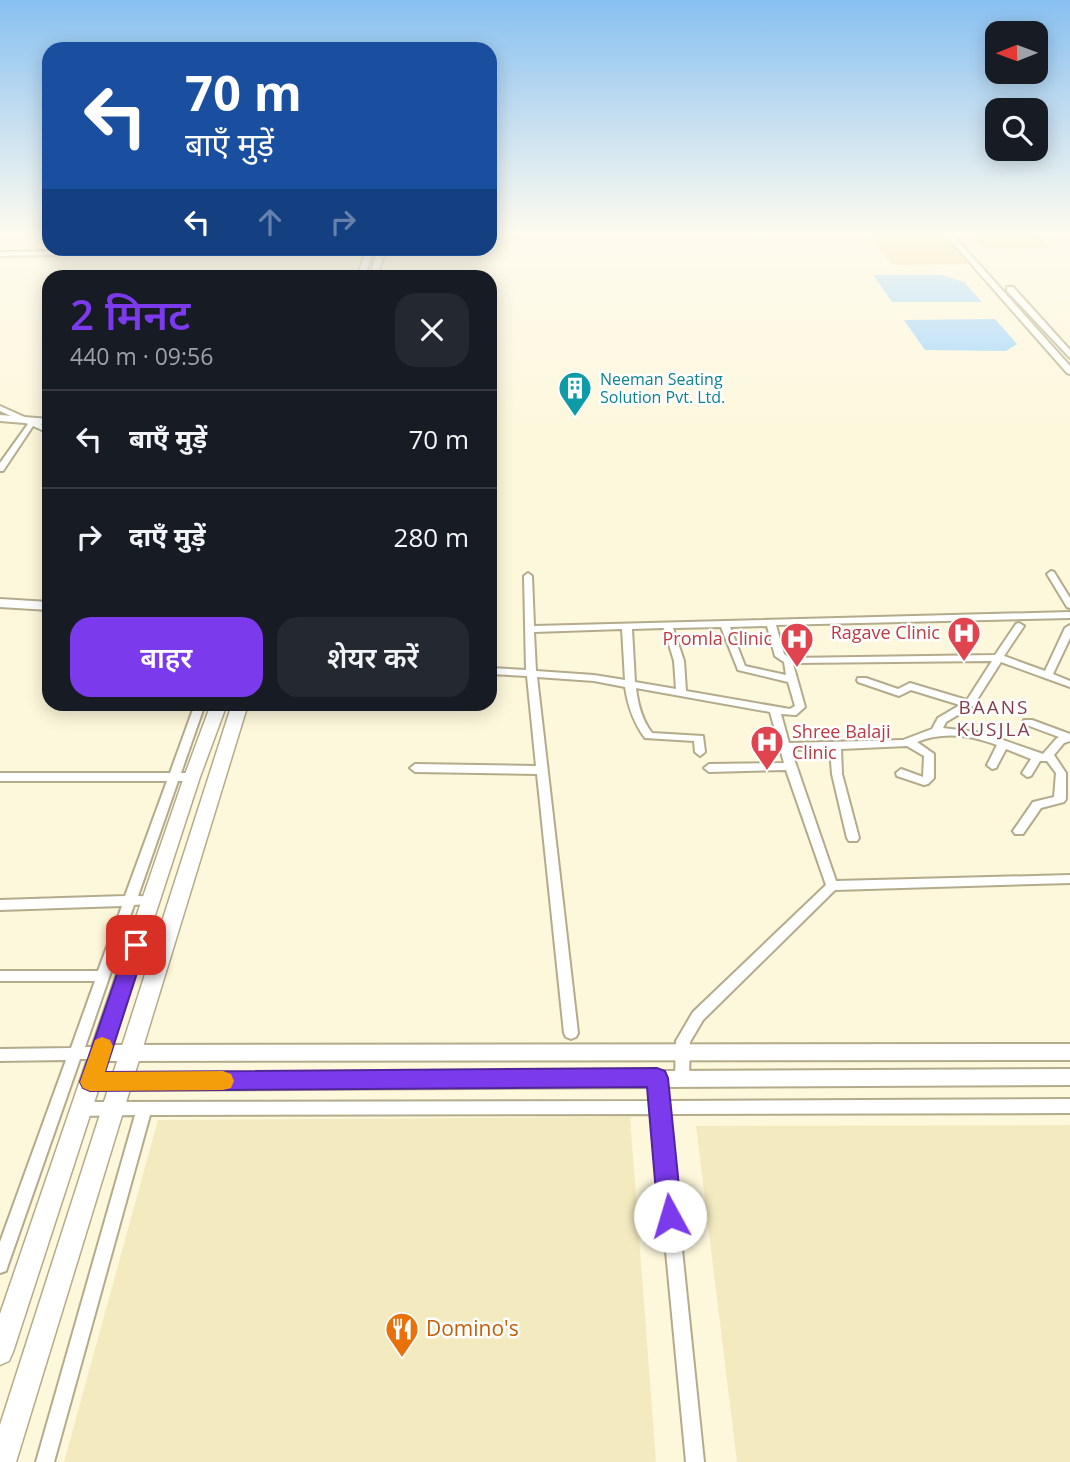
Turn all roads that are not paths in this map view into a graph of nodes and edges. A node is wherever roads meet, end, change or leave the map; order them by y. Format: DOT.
graph roads {
  1 [pos="1009,302"];
  2 [pos="1022,302"];
  3 [pos="1070,355"];
  4 [pos="1070,371"];
  5 [pos="0,408"];
  6 [pos="0,418"];
  7 [pos="0,424"];
  8 [pos="41,426"];
  9 [pos="0,469"];
  10 [pos="1051,574"];
  11 [pos="528,576"];
  12 [pos="0,603"];
  13 [pos="1070,605"];
  14 [pos="42,606"];
  15 [pos="1070,615"];
  16 [pos="771,624"];
  17 [pos="725,625"];
  18 [pos="1019,626"];
  19 [pos="627,627"];
  20 [pos="668,627"];
  21 [pos="1070,628"];
  22 [pos="530,629"];
  23 [pos="1000,658"];
  24 [pos="789,661"];
  25 [pos="497,671"];
  26 [pos="531,672"];
  27 [pos="1048,675"];
  28 [pos="793,680"];
  29 [pos="862,680"];
  30 [pos="1070,684"];
  31 [pos="630,685"];
  32 [pos="681,694"];
  33 [pos="969,704"];
  34 [pos="198,711"];
  35 [pos="216,711"];
  36 [pos="238,711"];
  37 [pos="775,711"];
  38 [pos="1028,722"];
  39 [pos="936,731"];
  40 [pos="1069,737"];
  41 [pos="909,742"];
  42 [pos="1003,744"];
  43 [pos="835,746"];
  44 [pos="784,747"];
  45 [pos="700,752"];
  46 [pos="1043,757"];
  47 [pos="992,765"];
  48 [pos="790,766"];
  49 [pos="415,768"];
  50 [pos="709,768"];
  51 [pos="542,770"];
  52 [pos="901,774"];
  53 [pos="1027,774"];
  54 [pos="0,777"];
  55 [pos="183,777"];
  56 [pos="1066,789"];
  57 [pos="1018,831"];
  58 [pos="853,838"];
  59 [pos="1070,879"];
  60 [pos="832,886"];
  61 [pos="141,900"];
  62 [pos="0,905"];
  63 [pos="0,976"];
  64 [pos="104,976"];
  65 [pos="571,1033"];
  66 [pos="1070,1052"];
  67 [pos="100,1053"];
  68 [pos="130,1053"];
  69 [pos="75,1054"];
  70 [pos="681,1054"];
  71 [pos="0,1055"];
  72 [pos="1070,1077"];
  73 [pos="657,1078"];
  74 [pos="682,1078"];
  75 [pos="90,1082"];
  76 [pos="121,1082"];
  77 [pos="1070,1106"];
  78 [pos="659,1107"];
  79 [pos="81,1109"];
  80 [pos="112,1110"];
  81 [pos="144,1110"];
  82 [pos="0,1265"];
  83 [pos="0,1352"];
  84 [pos="2,1462"];
  85 [pos="45,1462"];
  86 [pos="695,1462"];
  1 -- 4 [label="street"];
  2 -- 3 [label="street"];
  5 -- 8 [label="street"];
  6 -- 8 [label="street"];
  7 -- 8 [label="street"];
  8 -- 9 [label="street"];
  10 -- 13 [label="street"];
  11 -- 22 [label="street"];
  12 -- 14 [label="street"];
  15 -- 16 [label="street"];
  16 -- 17 [label="street"];
  16 -- 24 [label="street"];
  17 -- 20 [label="street"];
  17 -- 28 [label="street"];
  18 -- 23 [label="street"];
  19 -- 20 [label="street"];
  19 -- 22 [label="street"];
  19 -- 31 [label="street"];
  20 -- 32 [label="street"];
  21 -- 27 [label="street"];
  22 -- 26 [label="street"];
  23 -- 24 [label="street"];
  23 -- 27 [label="street"];
  23 -- 33 [label="street"];
  24 -- 28 [label="street"];
  25 -- 26 [label="street"];
  26 -- 31 [label="street"];
  26 -- 51 [label="street"];
  27 -- 30 [label="street"];
  28 -- 37 [label="street"];
  29 -- 33 [label="street"];
  31 -- 32 [label="street"];
  31 -- 45 [label="street"];
  32 -- 37 [label="street"];
  33 -- 39 [label="street"];
  34 -- 55 [label="street"];
  35 -- 55 [label="main road"];
  36 -- 68 [label="main road"];
  37 -- 44 [label="street"];
  38 -- 40 [label="street"];
  39 -- 41 [label="street"];
  39 -- 42 [label="street"];
  40 -- 46 [label="street"];
  41 -- 43 [label="street"];
  41 -- 52 [label="street"];
  42 -- 46 [label="street"];
  42 -- 47 [label="street"];
  43 -- 44 [label="street"];
  43 -- 58 [label="street"];
  44 -- 48 [label="street"];
  46 -- 53 [label="street"];
  46 -- 56 [label="street"];
  48 -- 50 [label="street"];
  48 -- 60 [label="street"];
  49 -- 51 [label="street"];
  51 -- 65 [label="street"];
  54 -- 55 [label="street"];
  55 -- 61 [label="main road"];
  56 -- 57 [label="street"];
  59 -- 60 [label="street"];
  60 -- 70 [label="street"];
  61 -- 62 [label="street"];
  61 -- 64 [label="street"];
  61 -- 67 [label="main road"];
  63 -- 64 [label="street"];
  64 -- 69 [label="street"];
  66 -- 70 [label="street"];
  67 -- 68 [label="street"];
  67 -- 69 [label="street"];
  67 -- 75 [label="main road"];
  68 -- 70 [label="street"];
  68 -- 76 [label="main road"];
  69 -- 71 [label="street"];
  69 -- 82 [label="street"];
  70 -- 74 [label="street"];
  72 -- 74 [label="street"];
  73 -- 74 [label="street"];
  73 -- 76 [label="street"];
  73 -- 78 [label="street"];
  75 -- 76 [label="street"];
  75 -- 79 [label="main road"];
  76 -- 80 [label="main road"];
  77 -- 78 [label="street"];
  78 -- 81 [label="street"];
  78 -- 86 [label="street"];
  79 -- 80 [label="street"];
  79 -- 83 [label="main road"];
  80 -- 81 [label="street"];
  80 -- 84 [label="main road"];
  81 -- 85 [label="street"];
}
